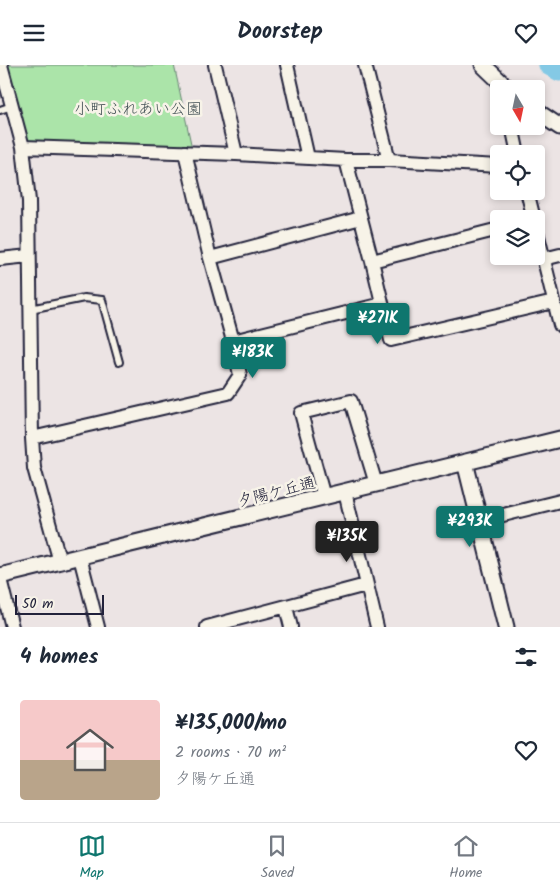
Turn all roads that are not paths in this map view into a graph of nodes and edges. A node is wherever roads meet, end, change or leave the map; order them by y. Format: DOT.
graph roads {
  1 [pos="2,65"];
  2 [pos="215,65"];
  3 [pos="286,65"];
  4 [pos="365,65"];
  5 [pos="483,65"];
  6 [pos="498,80"];
  7 [pos="6,108"];
  8 [pos="545,117"];
  9 [pos="560,127"];
  10 [pos="23,147"];
  11 [pos="185,152"];
  12 [pos="236,154"];
  13 [pos="308,158"];
  14 [pos="346,159"];
  15 [pos="389,160"];
  16 [pos="490,166"];
  17 [pos="361,218"];
  18 [pos="490,231"];
  19 [pos="560,255"];
  20 [pos="29,256"];
  21 [pos="210,258"];
  22 [pos="0,259"];
  23 [pos="545,259"];
  24 [pos="372,261"];
  25 [pos="545,263"];
  26 [pos="554,302"];
  27 [pos="382,304"];
  28 [pos="30,309"];
  29 [pos="560,325"];
  30 [pos="233,341"];
  31 [pos="119,362"];
  32 [pos="32,438"];
  33 [pos="560,439"];
  34 [pos="465,462"];
  35 [pos="376,484"];
  36 [pos="344,492"];
  37 [pos="324,497"];
  38 [pos="560,501"];
  39 [pos="479,521"];
  40 [pos="80,557"];
  41 [pos="60,562"];
  42 [pos="0,578"];
  43 [pos="366,585"];
  44 [pos="286,607"];
  45 [pos="12,627"];
  46 [pos="98,627"];
  47 [pos="207,627"];
  48 [pos="291,627"];
  49 [pos="377,627"];
  50 [pos="506,627"];
  1 -- 7 [label="street"];
  2 -- 12 [label="street"];
  3 -- 13 [label="street"];
  4 -- 15 [label="street"];
  5 -- 6 [label="street"];
  7 -- 10 [label="street"];
  8 -- 9 [label="street"];
  10 -- 11 [label="street"];
  10 -- 20 [label="street"];
  11 -- 12 [label="street"];
  11 -- 21 [label="street"];
  12 -- 13 [label="street"];
  13 -- 14 [label="street"];
  14 -- 15 [label="street"];
  14 -- 17 [label="street"];
  15 -- 16 [label="street"];
  17 -- 21 [label="street"];
  17 -- 24 [label="street"];
  18 -- 24 [label="street"];
  19 -- 23 [label="street"];
  20 -- 22 [label="street"];
  20 -- 28 [label="street"];
  21 -- 30 [label="street"];
  24 -- 27 [label="street"];
  25 -- 26 [label="street"];
  26 -- 27 [label="street"];
  26 -- 29 [label="street"];
  27 -- 30 [label="street"];
  28 -- 31 [label="lane"];
  28 -- 32 [label="street"];
  30 -- 32 [label="street"];
  32 -- 41 [label="street"];
  33 -- 34 [label="street, 夕陽ケ丘通"];
  34 -- 35 [label="street, 夕陽ケ丘通"];
  34 -- 39 [label="street"];
  35 -- 36 [label="street, 夕陽ケ丘通"];
  35 -- 37 [label="street"];
  36 -- 37 [label="street, 夕陽ケ丘通"];
  36 -- 43 [label="street"];
  37 -- 40 [label="street, 夕陽ケ丘通"];
  38 -- 39 [label="street"];
  39 -- 50 [label="street"];
  40 -- 41 [label="street, 夕陽ケ丘通"];
  40 -- 46 [label="street"];
  41 -- 42 [label="street, 夕陽ケ丘通"];
  42 -- 45 [label="street"];
  43 -- 44 [label="street"];
  43 -- 49 [label="street"];
  44 -- 47 [label="street"];
  44 -- 48 [label="street"];
}
